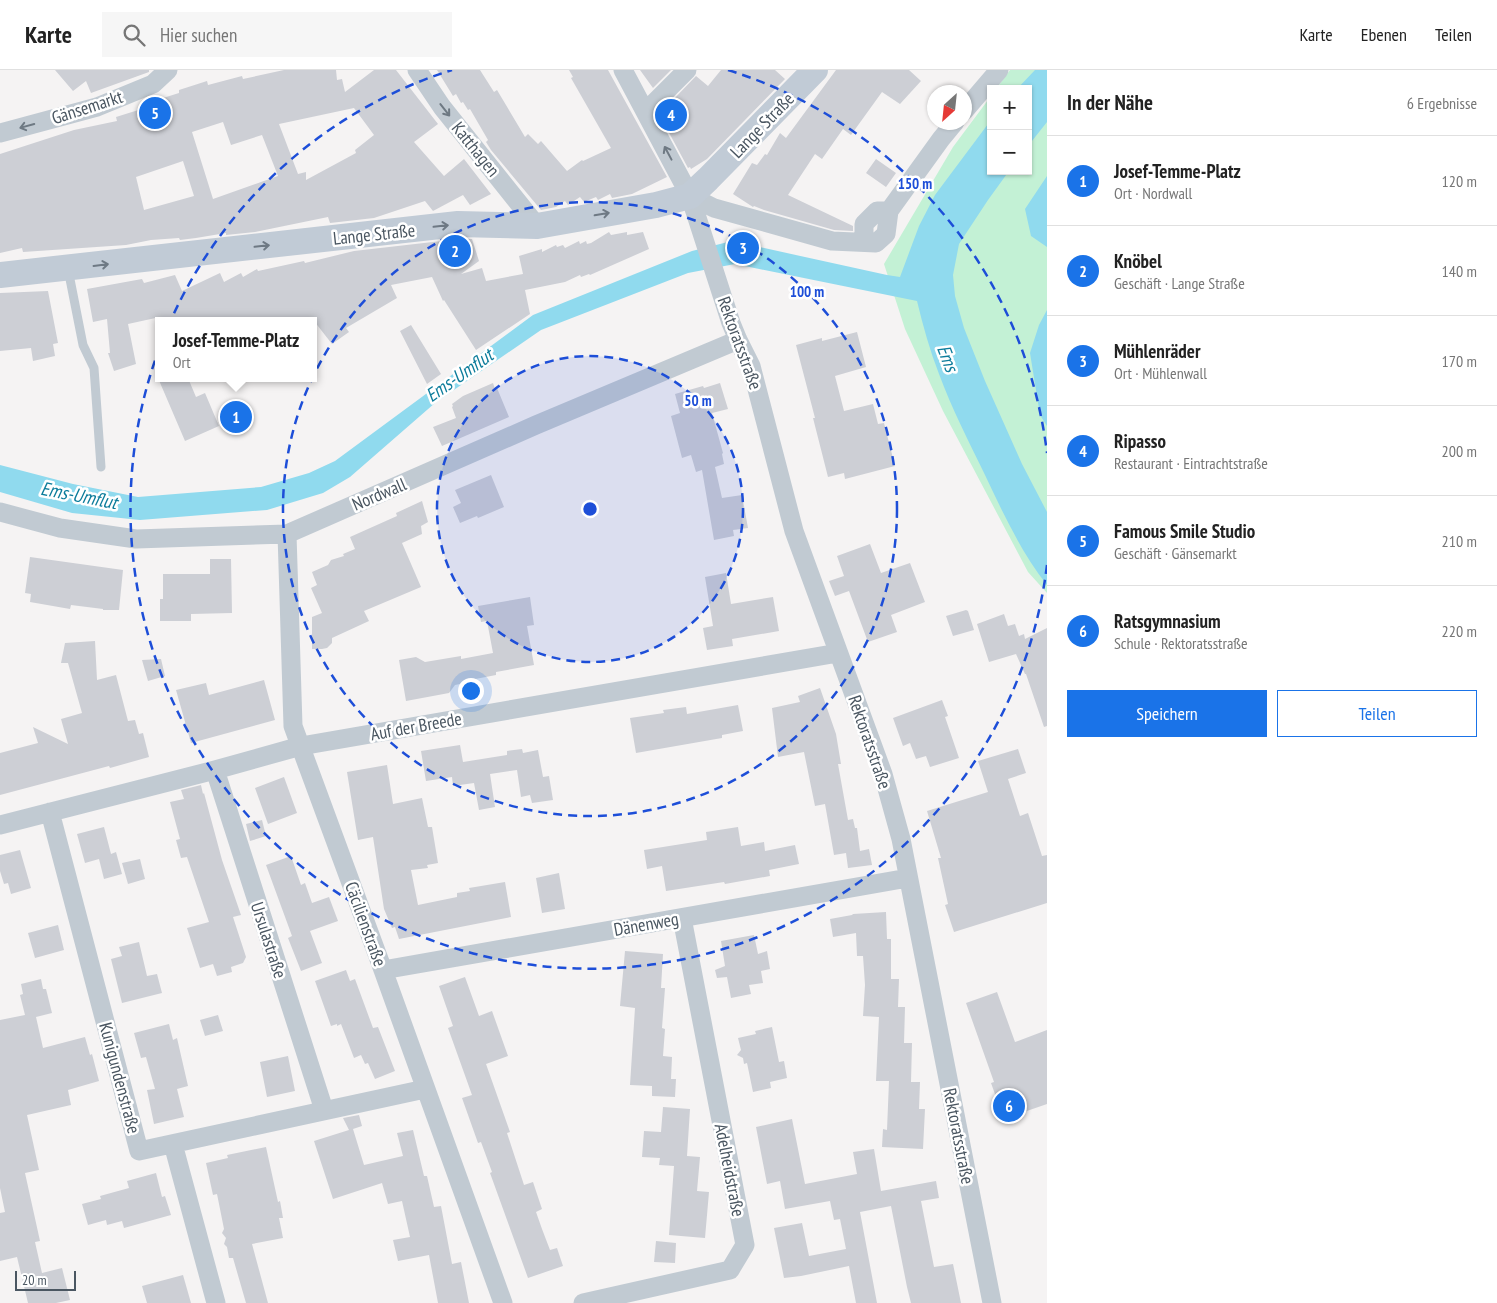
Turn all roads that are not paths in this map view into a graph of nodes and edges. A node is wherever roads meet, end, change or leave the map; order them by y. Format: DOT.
graph roads {
  1 [pos="168,70"];
  2 [pos="417,70"];
  3 [pos="623,70"];
  4 [pos="687,70"];
  5 [pos="815,70"];
  6 [pos="999,70"];
  7 [pos="972,102"];
  8 [pos="646,111"];
  9 [pos="948,130"];
  10 [pos="0,133"];
  11 [pos="690,196"];
  12 [pos="537,226"];
  13 [pos="68,269"];
  14 [pos="0,275"];
  15 [pos="738,340"];
  16 [pos="101,467"];
  17 [pos="0,512"];
  18 [pos="287,534"];
  19 [pos="838,652"];
  20 [pos="301,746"];
  21 [pos="215,770"];
  22 [pos="50,812"];
  23 [pos="0,825"];
  24 [pos="908,878"];
  25 [pos="682,918"];
  26 [pos="383,970"];
  27 [pos="425,1089"];
  28 [pos="324,1110"];
  29 [pos="173,1144"];
  30 [pos="216,1303"];
  31 [pos="503,1303"];
  32 [pos="582,1303"];
  33 [pos="992,1303"];
  1 -- 10 [label="street, Gänsemarkt, one-way"];
  2 -- 12 [label="street, Katthagen, one-way"];
  3 -- 8 [label="street, Rektoratsstraße"];
  4 -- 8 [label="street"];
  5 -- 11 [label="street, Lange Straße"];
  6 -- 7 [label="street"];
  11 -- 8 [label="street, Rektoratsstraße, one-way"];
  9 -- 11 [label="street"];
  12 -- 11 [label="street, Lange Straße, one-way"];
  11 -- 15 [label="street, Rektoratsstraße"];
  13 -- 12 [label="street, Lange Straße, one-way"];
  13 -- 14 [label="street, Lange Straße"];
  13 -- 16 [label="lane"];
  15 -- 18 [label="street, Nordwall"];
  15 -- 19 [label="street, Rektoratsstraße"];
  17 -- 18 [label="street, Nordwall"];
  18 -- 20 [label="street, Cäcilienstraße"];
  19 -- 20 [label="street, Auf der Breede"];
  19 -- 24 [label="street, Rektoratsstraße"];
  20 -- 21 [label="street, Auf der Breede"];
  20 -- 26 [label="street, Cäcilienstraße"];
  21 -- 22 [label="street, Auf der Breede"];
  21 -- 28 [label="street, Ursulastraße"];
  22 -- 23 [label="street, Auf der Breede"];
  22 -- 29 [label="street, Kunigundenstraße"];
  24 -- 25 [label="street, Dänenweg"];
  24 -- 33 [label="street, Rektoratsstraße"];
  25 -- 26 [label="street, Dänenweg"];
  25 -- 32 [label="street, Adelheidstraße"];
  26 -- 27 [label="street, Cäcilienstraße"];
  27 -- 28 [label="street"];
  27 -- 31 [label="street, Cäcilienstraße"];
  28 -- 29 [label="street"];
  29 -- 30 [label="street"];
}
